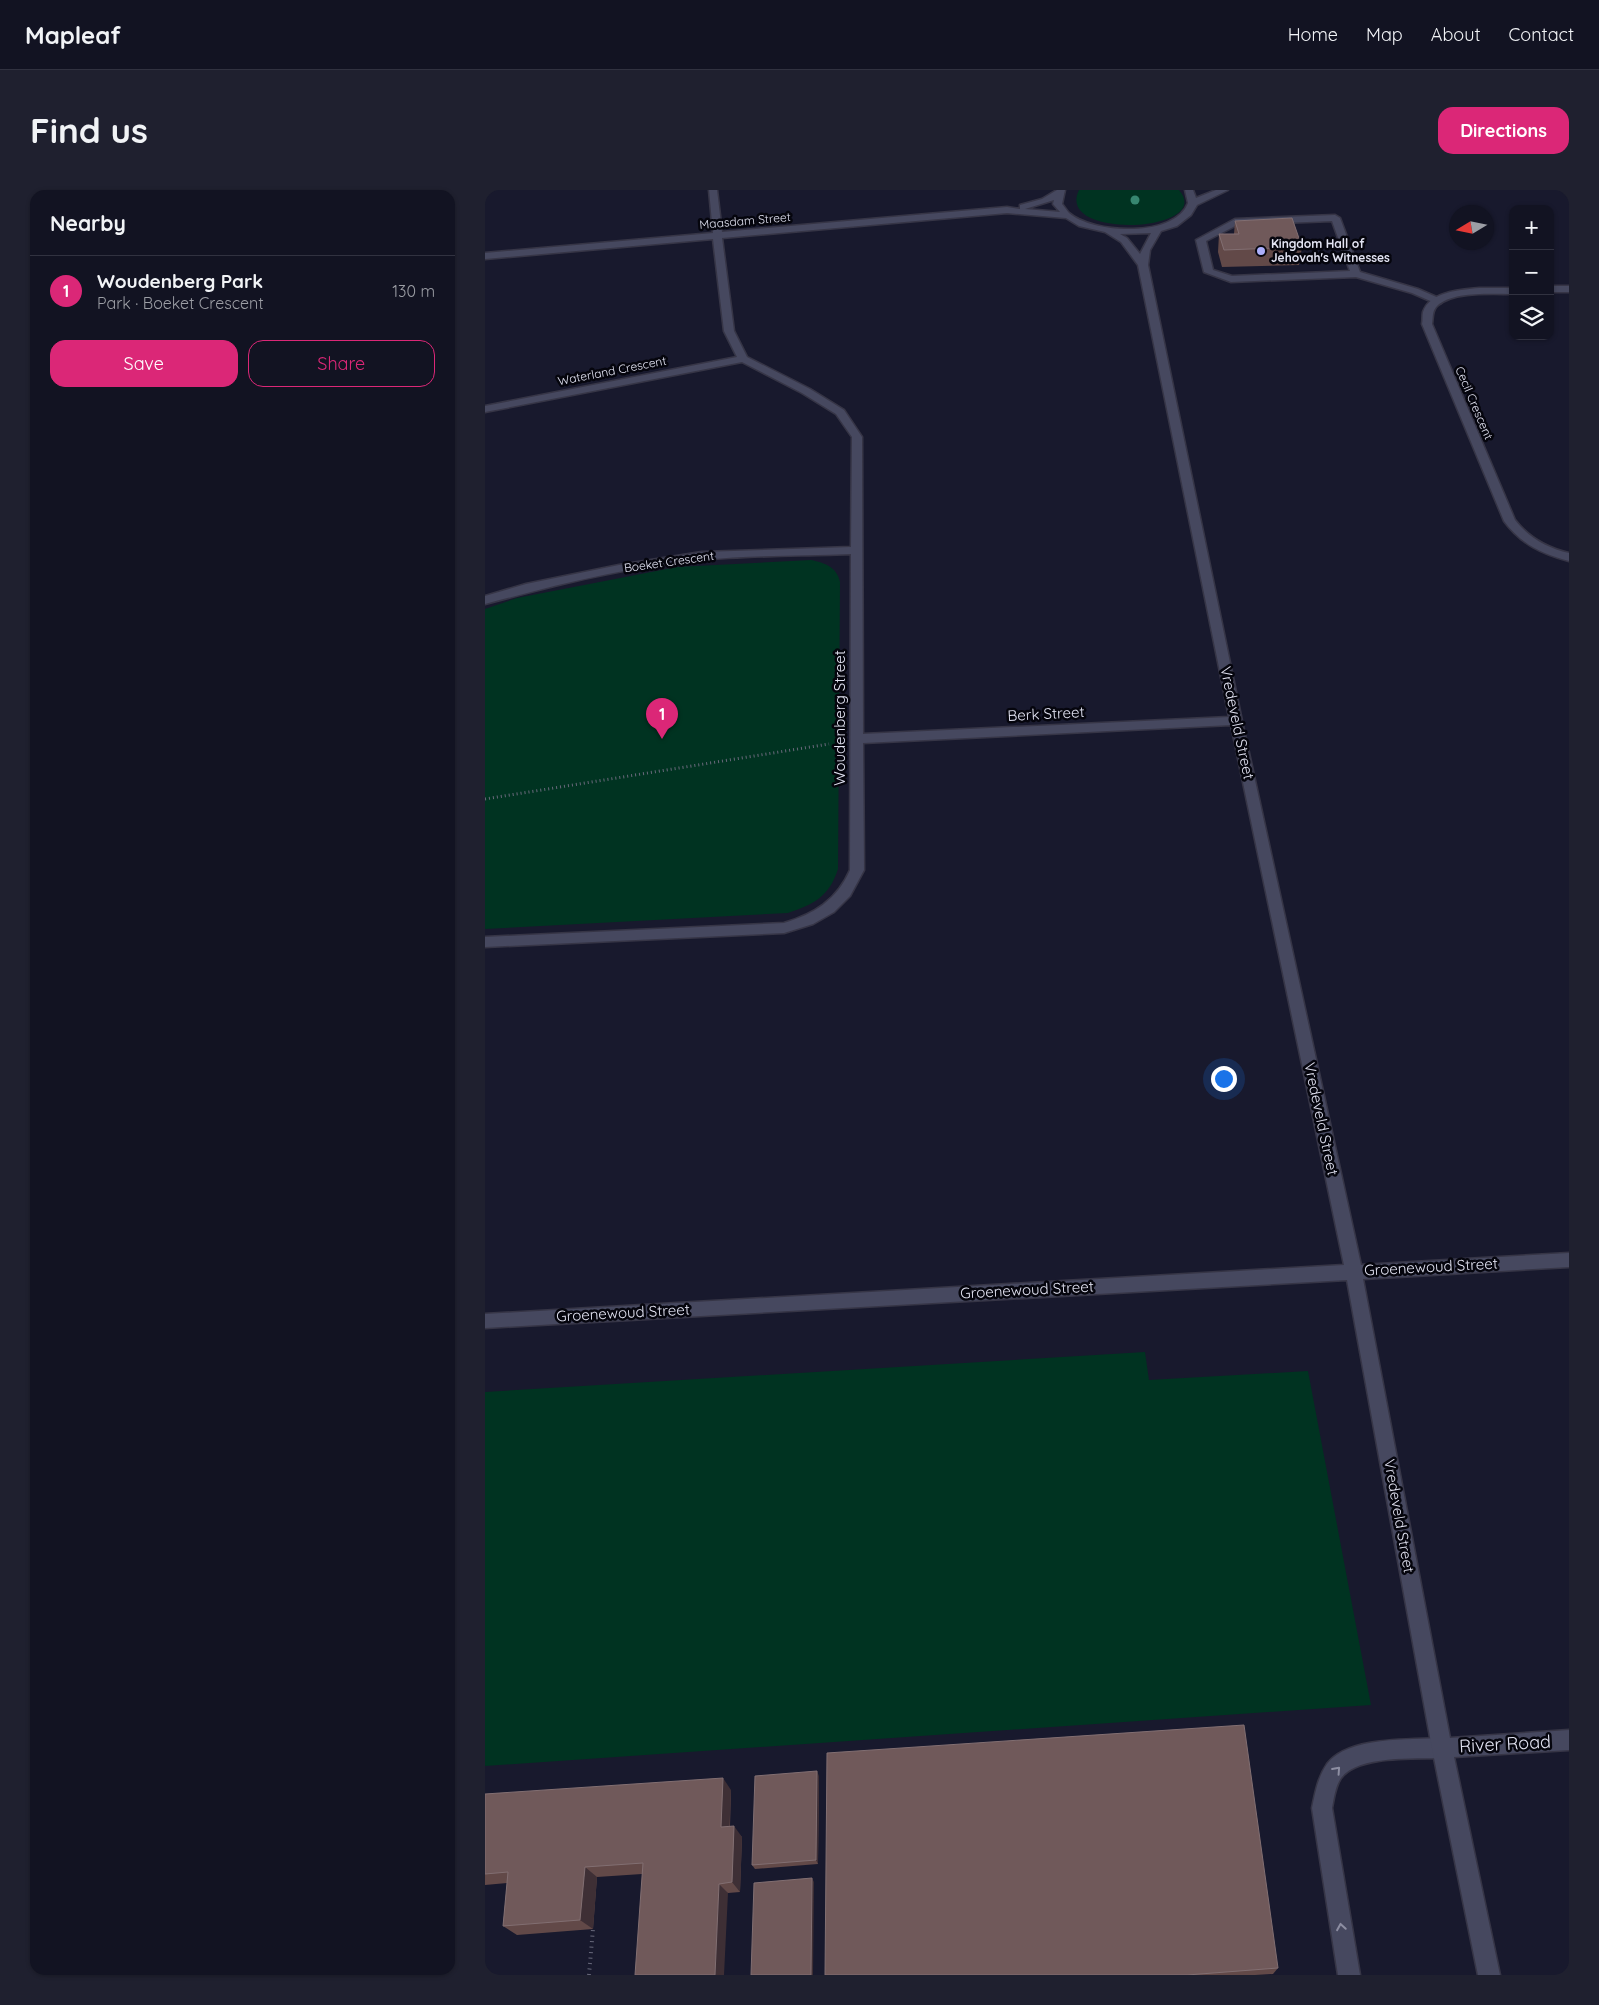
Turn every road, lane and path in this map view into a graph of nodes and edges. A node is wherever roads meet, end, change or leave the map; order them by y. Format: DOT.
graph roads {
  1 [pos="713,190"];
  2 [pos="1189,190"];
  3 [pos="1224,190"];
  4 [pos="1060,192"];
  5 [pos="1193,203"];
  6 [pos="1007,210"];
  7 [pos="1068,216"];
  8 [pos="1157,230"];
  9 [pos="1109,232"];
  10 [pos="719,236"];
  11 [pos="485,256"];
  12 [pos="1143,265"];
  13 [pos="1356,274"];
  14 [pos="1554,289"];
  15 [pos="1569,289"];
  16 [pos="1509,290"];
  17 [pos="1438,300"];
  18 [pos="743,359"];
  19 [pos="485,409"];
  20 [pos="857,550"];
  21 [pos="1569,557"];
  22 [pos="485,600"];
  23 [pos="1236,722"];
  24 [pos="857,739"];
  25 [pos="485,799"];
  26 [pos="485,942"];
  27 [pos="1569,1260"];
  28 [pos="1354,1272"];
  29 [pos="485,1321"];
  30 [pos="1569,1740"];
  31 [pos="1441,1748"];
  32 [pos="593,1929"];
  33 [pos="589,1975"];
  34 [pos="1349,1975"];
  35 [pos="1489,1975"];
  1 -- 10 [label="street"];
  2 -- 5 [label="street"];
  3 -- 5 [label="street"];
  4 -- 6 [label="street, Maasdam Street"];
  4 -- 7 [label="street"];
  5 -- 8 [label="street"];
  6 -- 7 [label="street, Maasdam Street"];
  6 -- 10 [label="street, Maasdam Street"];
  7 -- 9 [label="street"];
  8 -- 9 [label="street"];
  8 -- 12 [label="street, Vredeveld Street"];
  9 -- 12 [label="street, Vredeveld Street"];
  10 -- 11 [label="street, Maasdam Street"];
  10 -- 18 [label="street"];
  12 -- 23 [label="street, Vredeveld Street"];
  13 -- 13 [label="street"];
  13 -- 17 [label="street"];
  14 -- 15 [label="street"];
  16 -- 17 [label="street"];
  17 -- 21 [label="street, Cecil Crescent"];
  18 -- 19 [label="street, Waterland Crescent"];
  18 -- 20 [label="street, Woudenberg Street"];
  20 -- 22 [label="street, Boeket Crescent"];
  20 -- 24 [label="street, Woudenberg Street"];
  23 -- 24 [label="street, Berk Street"];
  23 -- 28 [label="street, Vredeveld Street"];
  24 -- 25 [label="path"];
  24 -- 26 [label="street, Woudenberg Street"];
  27 -- 28 [label="street, Groenewoud Street"];
  28 -- 29 [label="street, Groenewoud Street"];
  28 -- 31 [label="street, Vredeveld Street"];
  30 -- 31 [label="street, River Road"];
  34 -- 31 [label="street, River Road, one-way"];
  31 -- 35 [label="street, Vredeveld Street"];
  32 -- 33 [label="path"];
}
